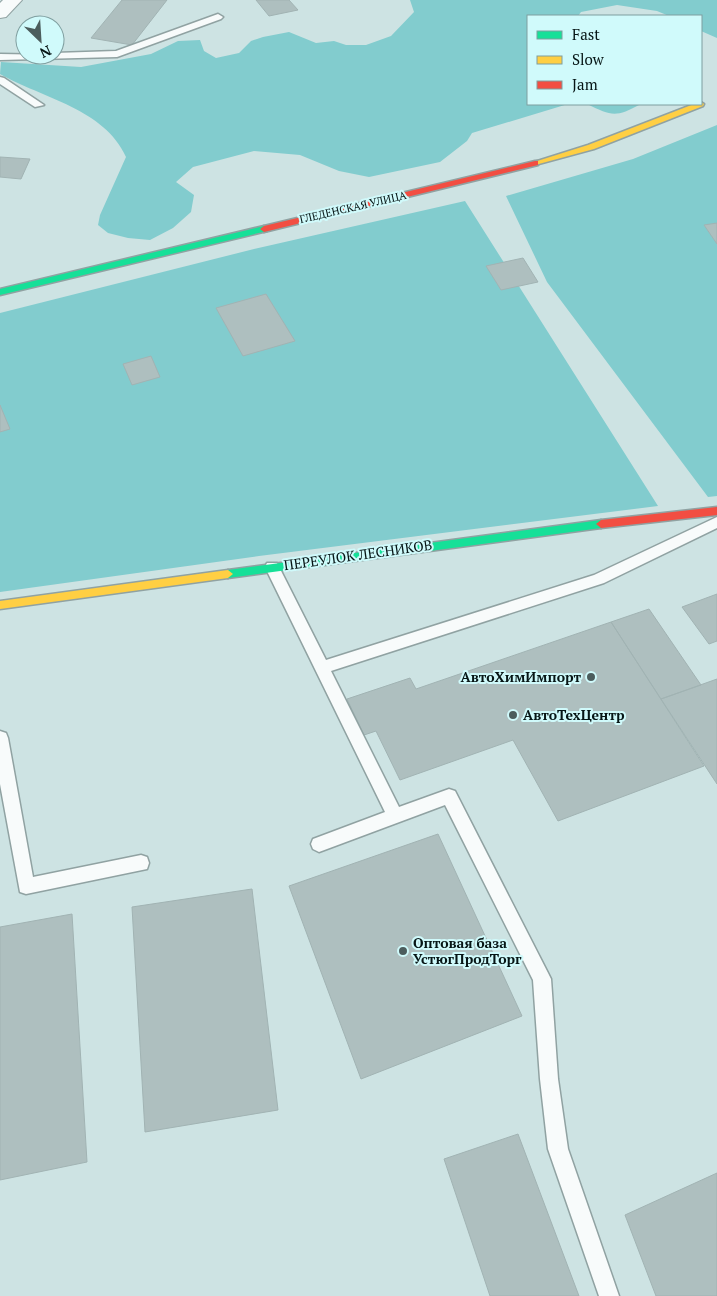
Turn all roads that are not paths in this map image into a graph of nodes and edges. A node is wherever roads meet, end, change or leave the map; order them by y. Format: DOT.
graph roads {
  1 [pos="13,0"];
  2 [pos="0,14"];
  3 [pos="218,17"];
  4 [pos="0,57"];
  5 [pos="0,80"];
  6 [pos="39,105"];
  7 [pos="695,105"];
  8 [pos="0,292"];
  9 [pos="717,511"];
  10 [pos="717,522"];
  11 [pos="272,567"];
  12 [pos="0,605"];
  13 [pos="322,668"];
  14 [pos="0,738"];
  15 [pos="396,817"];
  16 [pos="319,844"];
  17 [pos="141,864"];
  18 [pos="609,1296"];
  1 -- 2 [label="street"];
  3 -- 4 [label="lane"];
  5 -- 6 [label="lane"];
  7 -- 8 [label="main road, ГЛЕДЕНСКАЯ УЛИЦА"];
  9 -- 11 [label="main road, ПЕРЕУЛОК ЛЕСНИКОВ"];
  10 -- 13 [label="lane"];
  11 -- 12 [label="main road, ПЕРЕУЛОК ЛЕСНИКОВ"];
  11 -- 13 [label="lane"];
  13 -- 15 [label="lane"];
  14 -- 17 [label="lane"];
  15 -- 16 [label="lane"];
  15 -- 18 [label="lane"];
}
